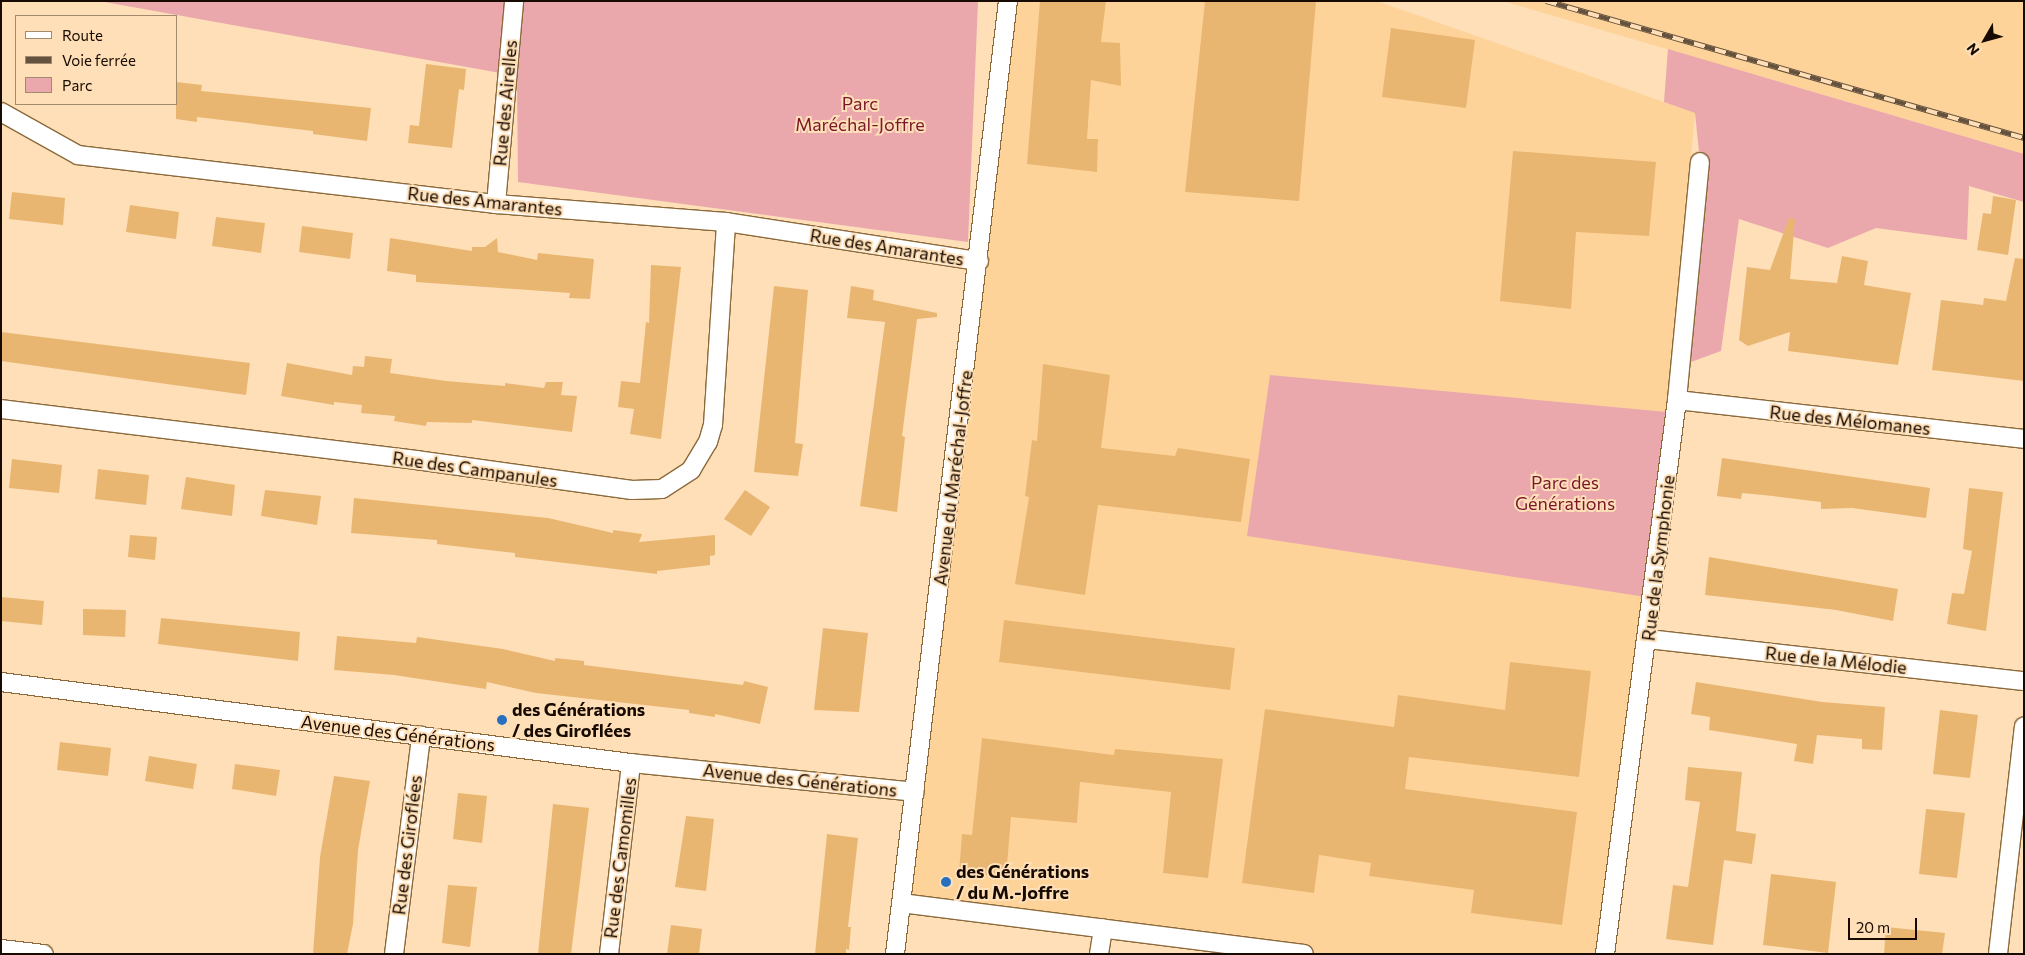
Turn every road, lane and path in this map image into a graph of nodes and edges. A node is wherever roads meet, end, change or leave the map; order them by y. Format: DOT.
graph roads {
  1 [pos="514,1"];
  2 [pos="1008,1"];
  3 [pos="1,112"];
  4 [pos="1700,162"];
  5 [pos="496,204"];
  6 [pos="726,222"];
  7 [pos="979,261"];
  8 [pos="1677,400"];
  9 [pos="1,410"];
  10 [pos="2024,439"];
  11 [pos="1648,639"];
  12 [pos="2024,681"];
  13 [pos="1,682"];
  14 [pos="2024,726"];
  15 [pos="421,736"];
  16 [pos="631,762"];
  17 [pos="915,792"];
  18 [pos="901,903"];
  19 [pos="1102,928"];
  20 [pos="1,949"];
  21 [pos="44,954"];
  22 [pos="394,954"];
  23 [pos="609,954"];
  24 [pos="895,954"];
  25 [pos="1099,954"];
  26 [pos="1304,954"];
  27 [pos="1605,954"];
  28 [pos="1998,954"];
  1 -- 5 [label="street, Rue des Airelles"];
  2 -- 7 [label="street, Avenue du Maréchal-Joffre"];
  3 -- 5 [label="street, Rue des Amarantes"];
  4 -- 8 [label="street, Rue de la Symphonie"];
  5 -- 6 [label="street, Rue des Amarantes"];
  6 -- 7 [label="street, Rue des Amarantes"];
  6 -- 9 [label="street, Rue des Campanules"];
  7 -- 17 [label="street, Avenue du Maréchal-Joffre"];
  8 -- 10 [label="street, Rue des Mélomanes"];
  8 -- 11 [label="street, Rue de la Symphonie"];
  11 -- 12 [label="street, Rue de la Mélodie"];
  11 -- 27 [label="street, Rue de la Symphonie"];
  13 -- 15 [label="street, Avenue des Générations"];
  14 -- 28 [label="street"];
  15 -- 16 [label="street, Avenue des Générations"];
  15 -- 22 [label="street, Rue des Giroflées"];
  16 -- 17 [label="street, Avenue des Générations"];
  16 -- 23 [label="street, Rue des Camomilles"];
  17 -- 18 [label="street, Avenue du Maréchal-Joffre"];
  18 -- 19 [label="street"];
  18 -- 24 [label="street, Avenue du Maréchal-Joffre"];
  19 -- 25 [label="street"];
  19 -- 26 [label="street"];
  20 -- 21 [label="street"];
}
